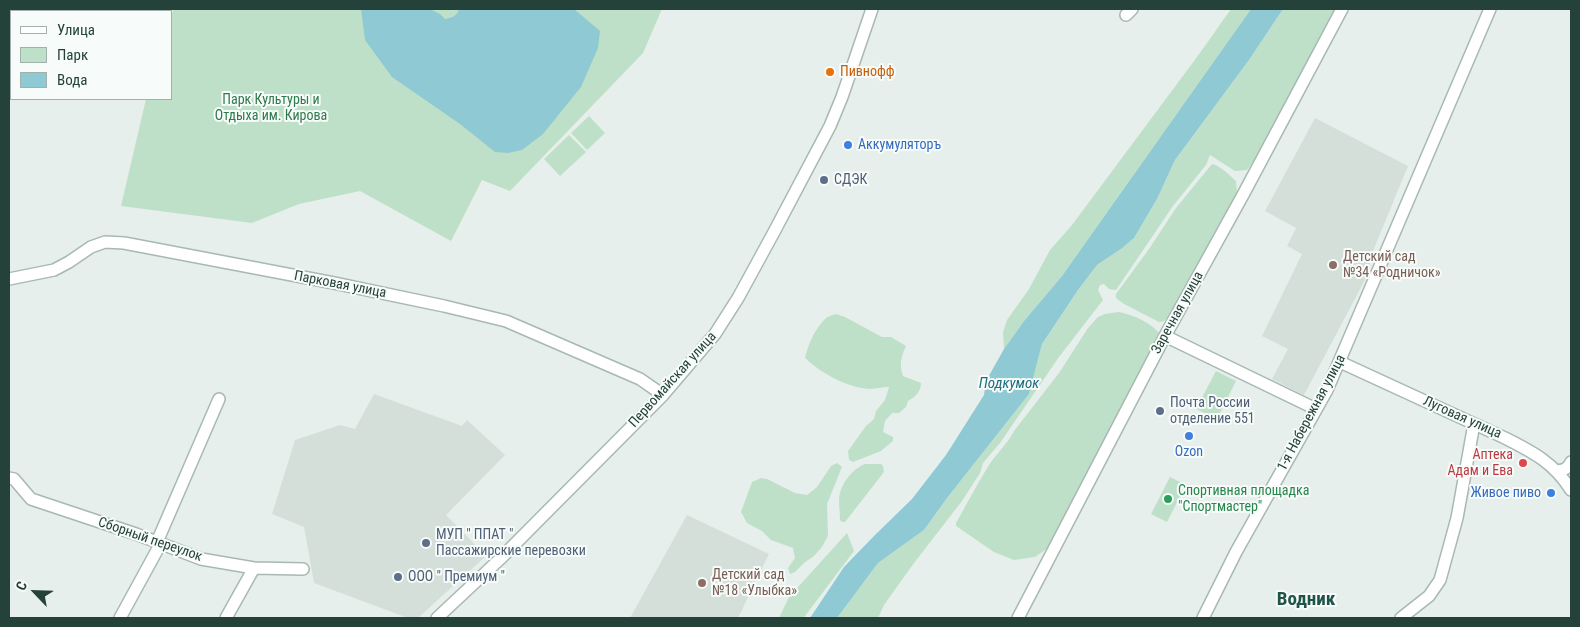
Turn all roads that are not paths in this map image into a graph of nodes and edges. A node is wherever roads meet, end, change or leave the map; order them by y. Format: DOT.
graph roads {
  1 [pos="872,9"];
  2 [pos="1342,9"];
  3 [pos="1490,9"];
  4 [pos="9,279"];
  5 [pos="1165,336"];
  6 [pos="1340,362"];
  7 [pos="664,395"];
  8 [pos="219,399"];
  9 [pos="1316,409"];
  10 [pos="1474,424"];
  11 [pos="1571,462"];
  12 [pos="1556,471"];
  13 [pos="9,478"];
  14 [pos="1571,490"];
  15 [pos="159,543"];
  16 [pos="254,568"];
  17 [pos="303,569"];
  18 [pos="120,618"];
  19 [pos="226,618"];
  20 [pos="437,618"];
  21 [pos="1018,618"];
  22 [pos="1203,618"];
  23 [pos="1401,618"];
  1 -- 7 [label="street, Первомайская улица"];
  2 -- 5 [label="street, Заречная улица"];
  3 -- 6 [label="street, 1-я Набережная улица"];
  4 -- 7 [label="street, Парковая улица"];
  5 -- 9 [label="street"];
  5 -- 21 [label="street, Заречная улица"];
  6 -- 9 [label="street, 1-я Набережная улица"];
  6 -- 10 [label="street, Луговая улица"];
  7 -- 20 [label="street, Первомайская улица"];
  8 -- 15 [label="street"];
  9 -- 22 [label="street, 1-я Набережная улица"];
  10 -- 12 [label="street, Луговая улица"];
  10 -- 23 [label="street"];
  11 -- 12 [label="street"];
  12 -- 14 [label="street, Луговая улица"];
  13 -- 15 [label="street, Сборный переулок"];
  15 -- 16 [label="street, Сборный переулок"];
  15 -- 18 [label="street"];
  16 -- 17 [label="street, Сборный переулок"];
  16 -- 19 [label="street"];
}
